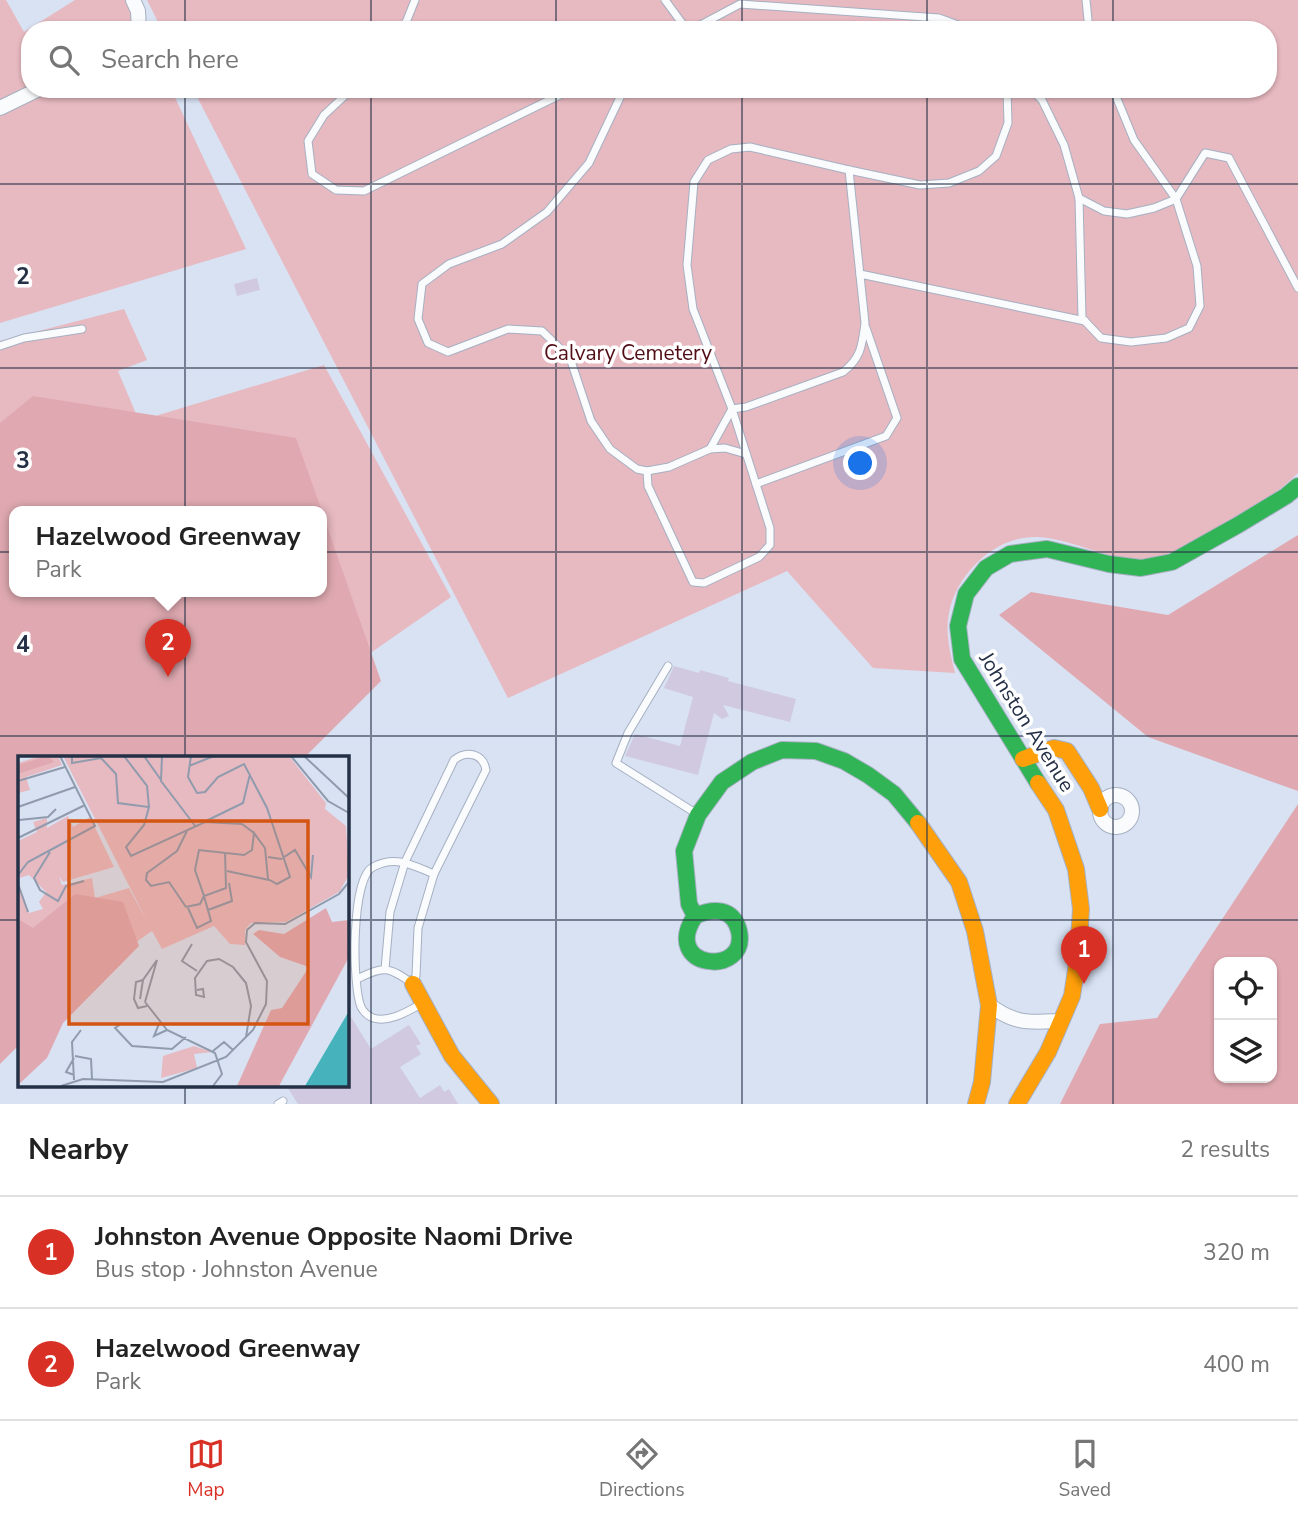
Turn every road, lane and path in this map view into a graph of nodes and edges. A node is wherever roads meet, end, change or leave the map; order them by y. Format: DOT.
graph roads {
  1 [pos="132,0"];
  2 [pos="415,0"];
  3 [pos="665,0"];
  4 [pos="749,0"];
  5 [pos="1086,0"];
  6 [pos="740,4"];
  7 [pos="139,21"];
  8 [pos="406,21"];
  9 [pos="682,21"];
  10 [pos="707,21"];
  11 [pos="947,21"];
  12 [pos="1088,21"];
  13 [pos="21,98"];
  14 [pos="342,98"];
  15 [pos="554,98"];
  16 [pos="620,98"];
  17 [pos="1007,98"];
  18 [pos="1040,98"];
  19 [pos="1117,98"];
  20 [pos="0,108"];
  21 [pos="849,170"];
  22 [pos="1079,198"];
  23 [pos="1176,199"];
  24 [pos="860,274"];
  25 [pos="1298,288"];
  26 [pos="1085,321"];
  27 [pos="865,323"];
  28 [pos="82,328"];
  29 [pos="0,346"];
  30 [pos="732,409"];
  31 [pos="710,449"];
  32 [pos="746,454"];
  33 [pos="647,471"];
  34 [pos="756,484"];
  35 [pos="1298,486"];
  36 [pos="668,666"];
  37 [pos="1023,759"];
  38 [pos="1104,802"];
  39 [pos="698,815"];
  40 [pos="405,862"];
  41 [pos="434,874"];
  42 [pos="695,916"];
  43 [pos="385,969"];
  44 [pos="357,979"];
  45 [pos="413,984"];
  46 [pos="424,1003"];
  47 [pos="989,1005"];
  48 [pos="1061,1021"];
  49 [pos="488,1103"];
  50 [pos="976,1104"];
  51 [pos="1017,1104"];
  1 -- 7 [label="street"];
  2 -- 8 [label="lane"];
  3 -- 9 [label="lane"];
  4 -- 6 [label="lane"];
  5 -- 12 [label="lane"];
  6 -- 10 [label="lane"];
  6 -- 11 [label="lane"];
  13 -- 20 [label="street"];
  14 -- 15 [label="lane"];
  16 -- 33 [label="lane"];
  17 -- 21 [label="lane"];
  18 -- 22 [label="lane"];
  19 -- 23 [label="lane"];
  21 -- 24 [label="lane"];
  21 -- 30 [label="lane"];
  22 -- 23 [label="lane"];
  22 -- 26 [label="lane"];
  23 -- 25 [label="lane"];
  23 -- 26 [label="lane"];
  24 -- 26 [label="lane"];
  24 -- 27 [label="lane"];
  27 -- 30 [label="lane"];
  27 -- 34 [label="lane"];
  28 -- 29 [label="lane"];
  30 -- 31 [label="lane"];
  30 -- 32 [label="lane"];
  31 -- 32 [label="lane"];
  31 -- 33 [label="lane"];
  32 -- 34 [label="lane"];
  33 -- 34 [label="lane"];
  35 -- 37 [label="street, Johnston Avenue"];
  36 -- 39 [label="lane"];
  37 -- 38 [label="street"];
  37 -- 48 [label="street, Johnston Avenue"];
  39 -- 42 [label="street"];
  39 -- 47 [label="street"];
  40 -- 41 [label="lane"];
  40 -- 41 [label="lane"];
  40 -- 43 [label="lane"];
  40 -- 44 [label="lane"];
  41 -- 45 [label="lane"];
  43 -- 44 [label="lane"];
  43 -- 45 [label="lane"];
  44 -- 46 [label="lane"];
  45 -- 46 [label="street"];
  46 -- 49 [label="street"];
  47 -- 48 [label="street"];
  47 -- 50 [label="street"];
  48 -- 51 [label="street, Johnston Avenue"];
}
